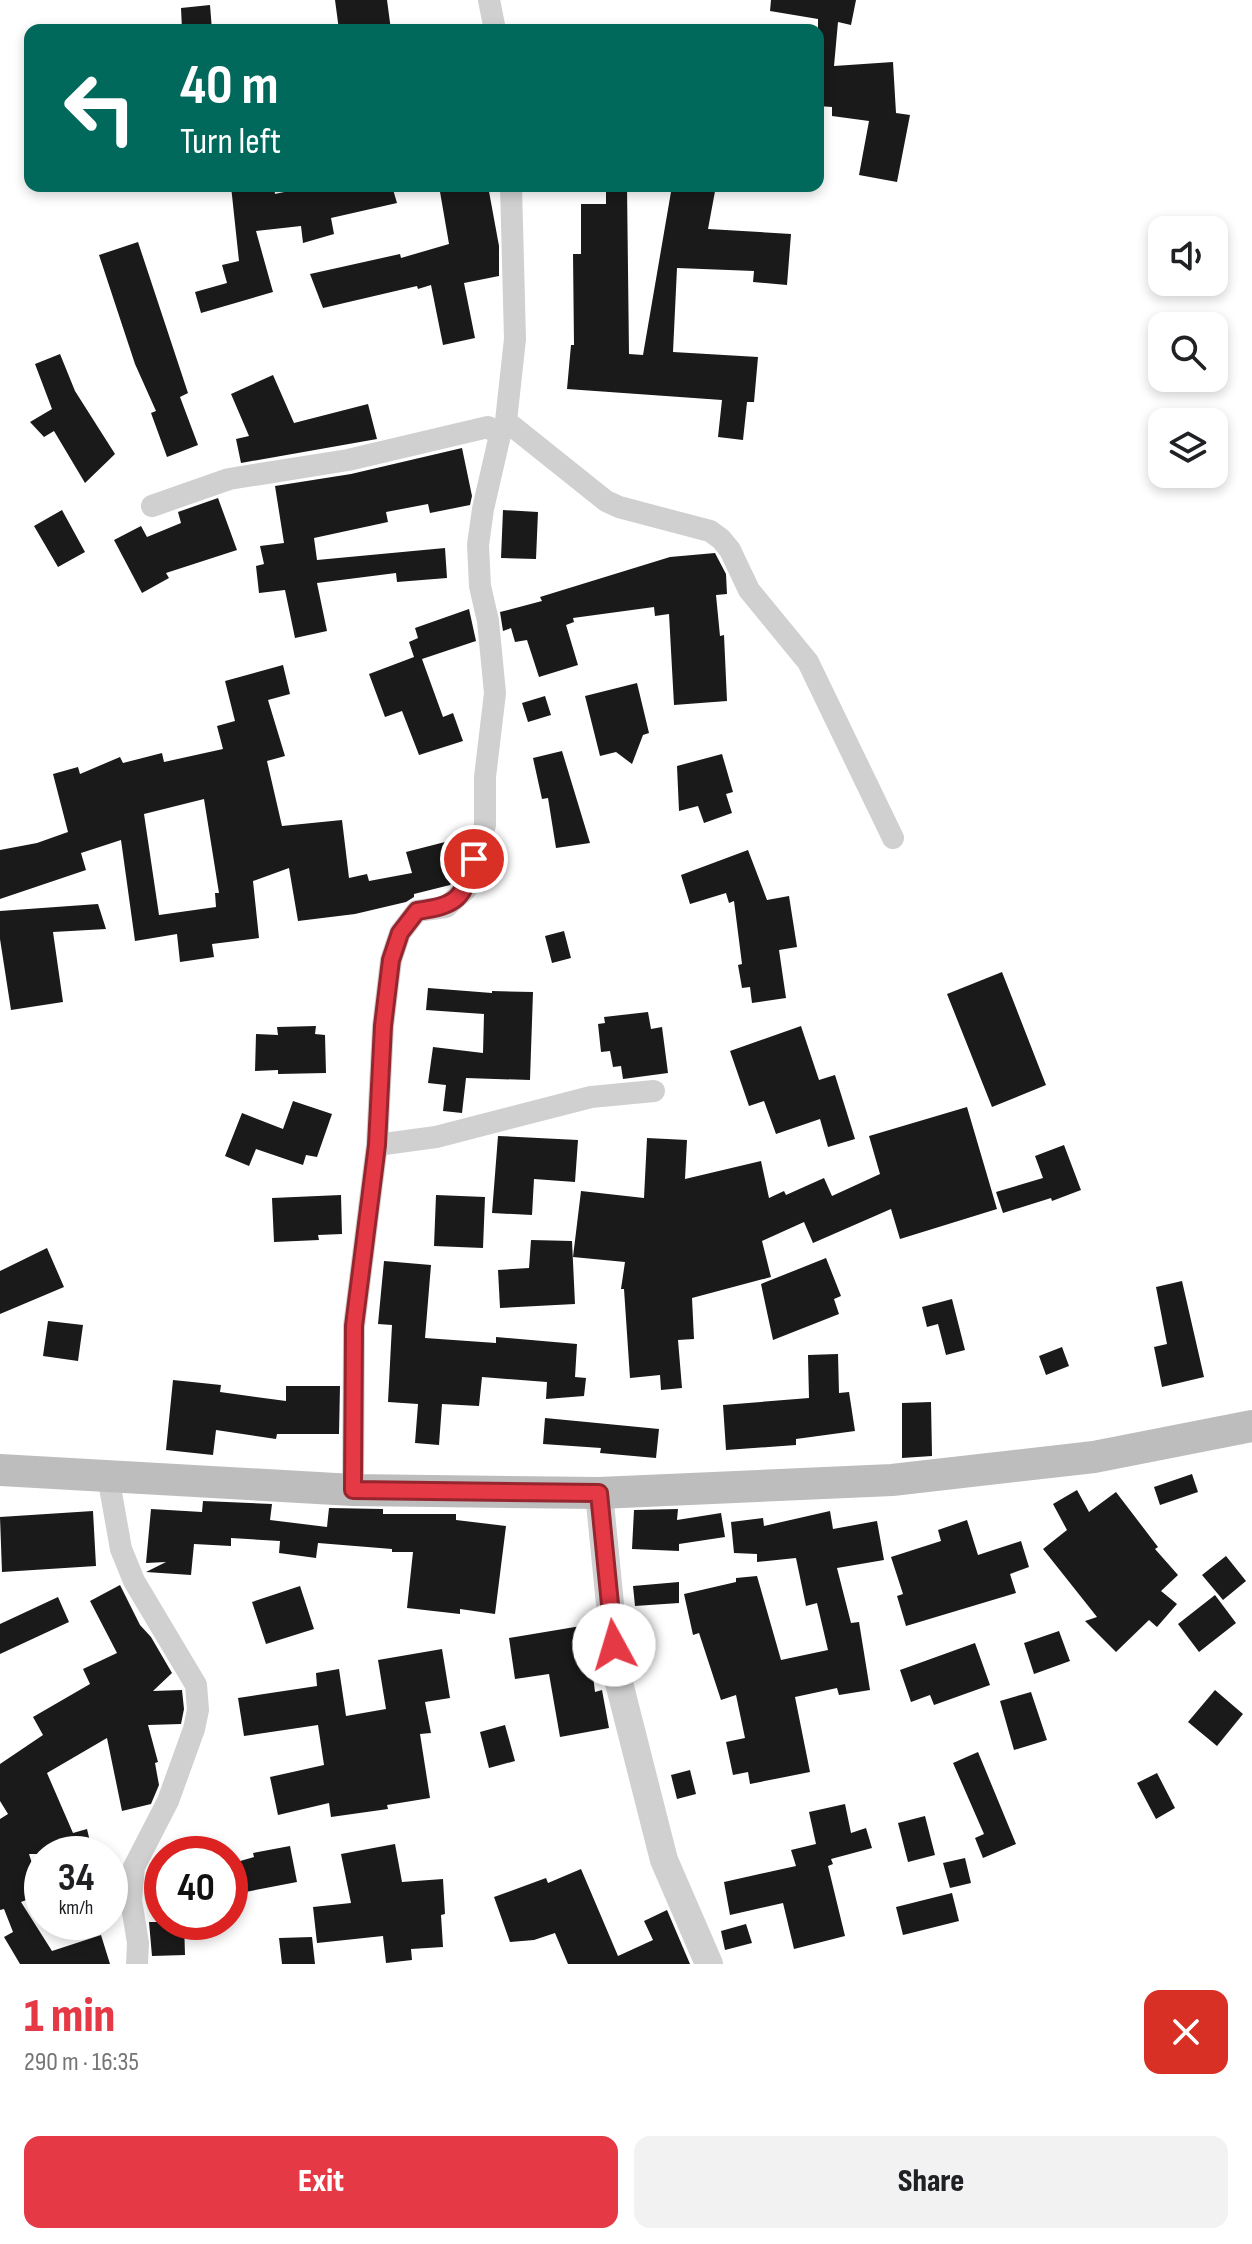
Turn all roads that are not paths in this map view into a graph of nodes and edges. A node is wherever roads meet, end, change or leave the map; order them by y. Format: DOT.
graph roads {
  1 [pos="489,0"];
  2 [pos="494,24"];
  3 [pos="511,192"];
  4 [pos="503,428"];
  5 [pos="152,506"];
  6 [pos="893,838"];
  7 [pos="654,1091"];
  8 [pos="377,1145"];
  9 [pos="1252,1426"];
  10 [pos="0,1470"];
  11 [pos="108,1476"];
  12 [pos="353,1490"];
  13 [pos="599,1493"];
  14 [pos="137,1964"];
  15 [pos="709,1964"];
  1 -- 2 [label="street"];
  3 -- 4 [label="street"];
  4 -- 5 [label="street"];
  4 -- 6 [label="street"];
  4 -- 8 [label="street"];
  7 -- 8 [label="street"];
  8 -- 12 [label="street"];
  9 -- 13 [label="main road"];
  10 -- 11 [label="main road"];
  11 -- 12 [label="main road"];
  11 -- 14 [label="street"];
  12 -- 13 [label="main road"];
  13 -- 15 [label="street"];
}
